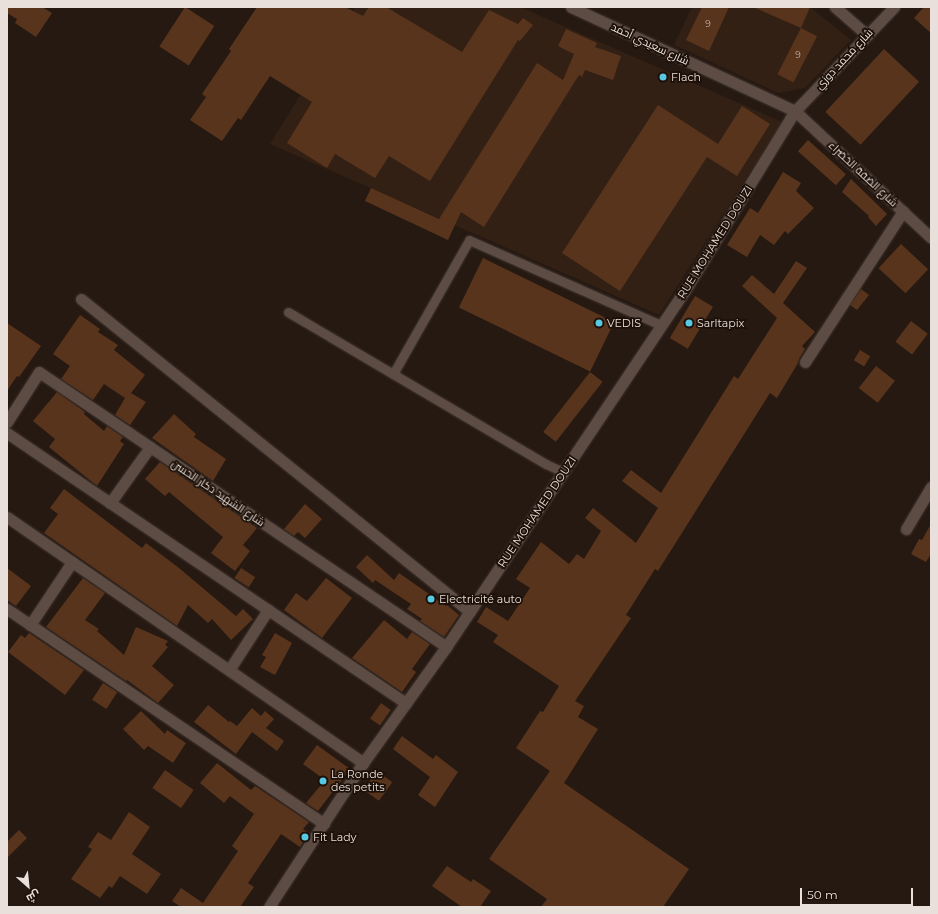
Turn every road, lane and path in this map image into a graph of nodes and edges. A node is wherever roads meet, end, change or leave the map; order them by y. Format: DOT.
graph roads {
  1 [pos="571,7"];
  2 [pos="835,7"];
  3 [pos="894,7"];
  4 [pos="867,35"];
  5 [pos="795,112"];
  6 [pos="903,211"];
  7 [pos="931,238"];
  8 [pos="81,299"];
  9 [pos="288,312"];
  10 [pos="661,326"];
  11 [pos="806,362"];
  12 [pos="393,374"];
  13 [pos="7,422"];
  14 [pos="7,433"];
  15 [pos="150,447"];
  16 [pos="563,472"];
  17 [pos="931,487"];
  18 [pos="110,503"];
  19 [pos="7,517"];
  20 [pos="906,529"];
  21 [pos="72,562"];
  22 [pos="7,609"];
  23 [pos="268,610"];
  24 [pos="470,612"];
  25 [pos="30,625"];
  26 [pos="446,647"];
  27 [pos="229,670"];
  28 [pos="406,703"];
  29 [pos="363,763"];
  30 [pos="324,824"];
  31 [pos="270,907"];
  1 -- 5 [label="street, شارع سعيدي أحمد"];
  2 -- 4 [label="street"];
  3 -- 4 [label="street, شارع محمد دوزي"];
  4 -- 5 [label="street, شارع محمد دوزي"];
  5 -- 6 [label="street, شارع الضفة الخضراء"];
  5 -- 10 [label="street, RUE MOHAMED DOUZI"];
  6 -- 7 [label="street, شارع الضفة الخضراء"];
  6 -- 11 [label="street"];
  8 -- 24 [label="street"];
  9 -- 12 [label="lane"];
  10 -- 12 [label="lane"];
  10 -- 16 [label="street, RUE MOHAMED DOUZI"];
  12 -- 16 [label="lane"];
  13 -- 15 [label="street, شارع الشهيد دكار الحسن"];
  14 -- 18 [label="street"];
  15 -- 18 [label="street"];
  15 -- 26 [label="street, شارع الشهيد دكار الحسن"];
  16 -- 24 [label="street, RUE MOHAMED DOUZI"];
  17 -- 20 [label="street"];
  18 -- 23 [label="street"];
  19 -- 21 [label="street"];
  21 -- 25 [label="street"];
  21 -- 27 [label="street"];
  22 -- 25 [label="street"];
  23 -- 27 [label="street"];
  23 -- 28 [label="street"];
  24 -- 26 [label="street, RUE MOHAMED DOUZI"];
  25 -- 30 [label="street"];
  26 -- 28 [label="street, RUE MOHAMED DOUZI"];
  27 -- 29 [label="street"];
  28 -- 29 [label="street, RUE MOHAMED DOUZI"];
  29 -- 30 [label="street, RUE MOHAMED DOUZI"];
  30 -- 31 [label="street, RUE MOHAMED DOUZI"];
}
